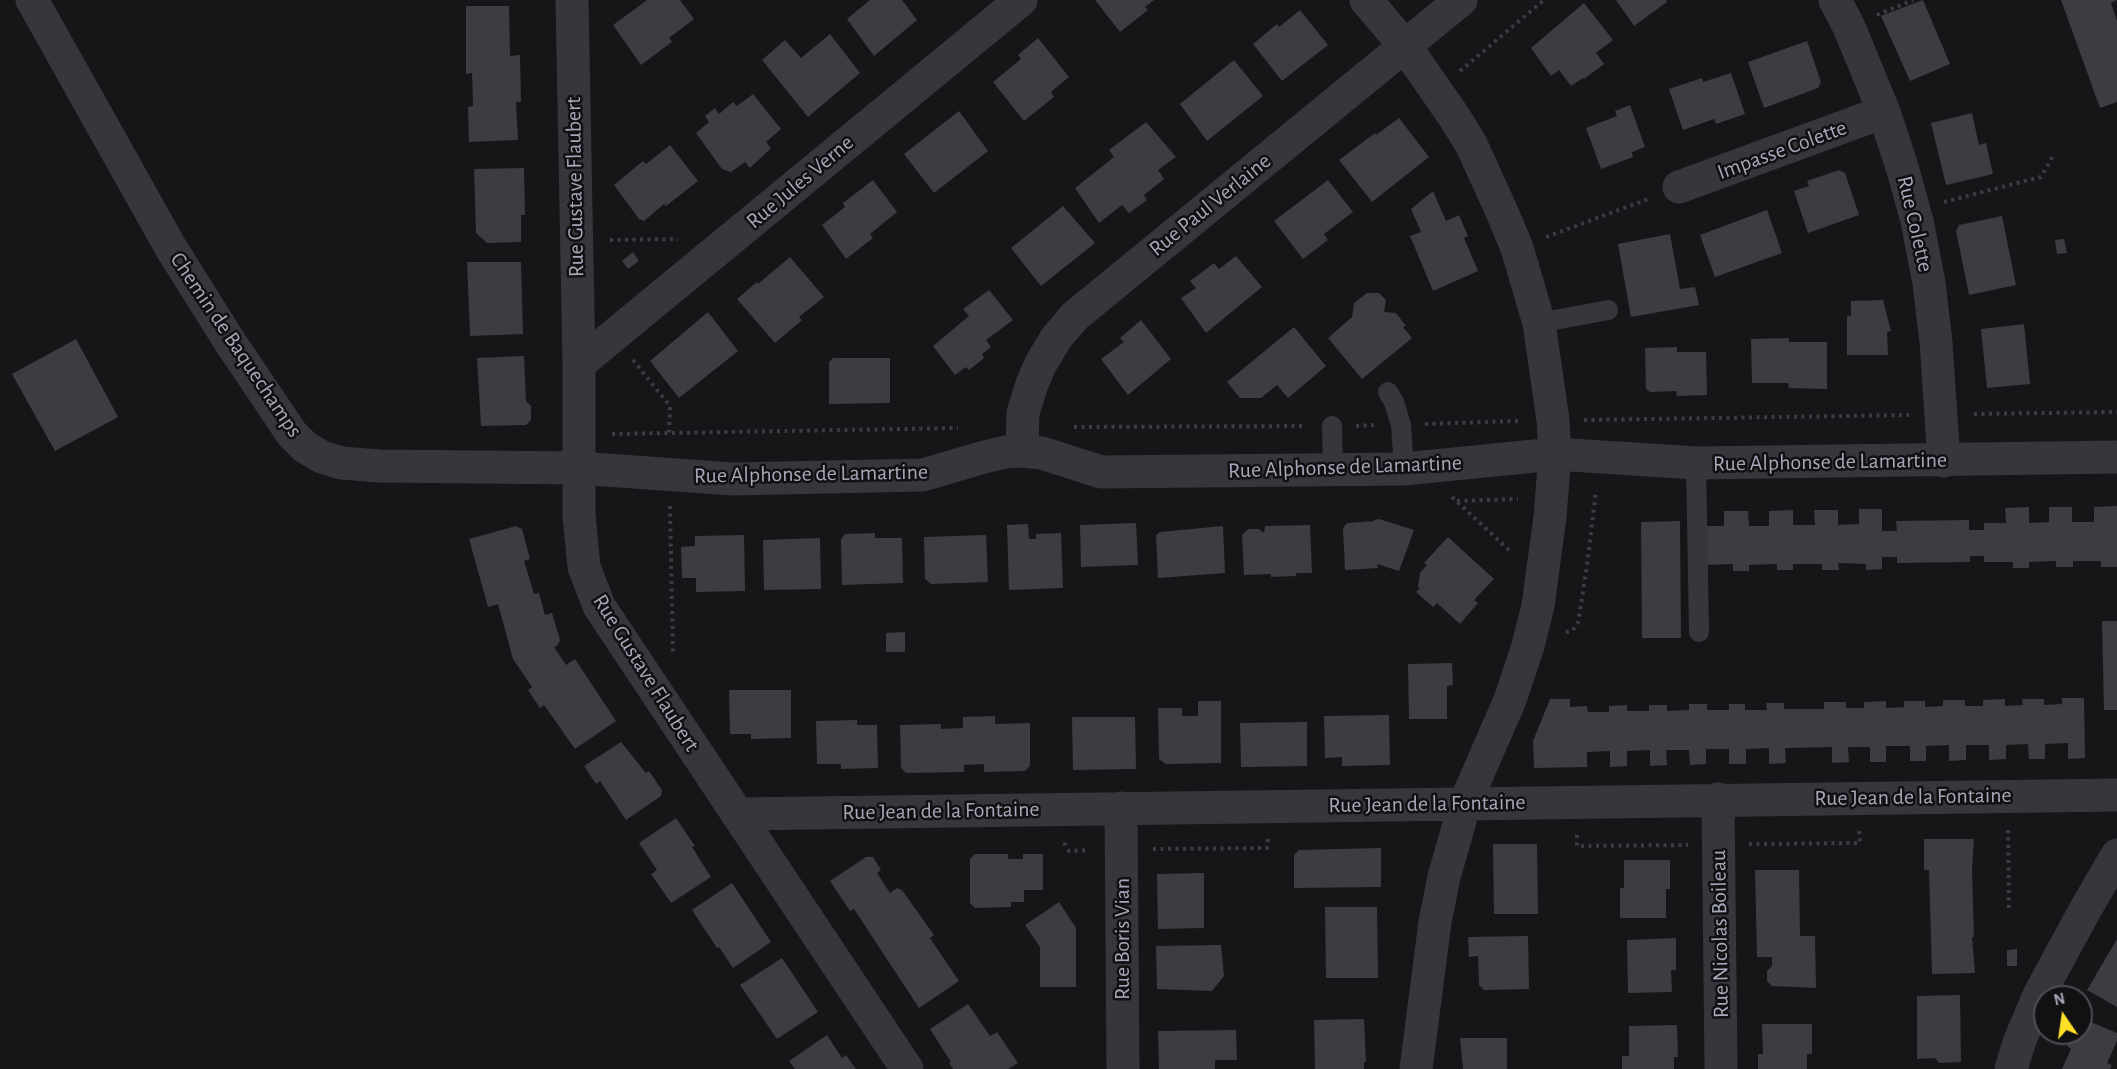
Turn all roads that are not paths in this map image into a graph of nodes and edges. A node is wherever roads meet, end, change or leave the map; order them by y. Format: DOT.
graph roads {
  1 [pos="32,0"];
  2 [pos="572,0"];
  3 [pos="1021,0"];
  4 [pos="1366,0"];
  5 [pos="1461,0"];
  6 [pos="1835,0"];
  7 [pos="1405,46"];
  8 [pos="1884,112"];
  9 [pos="1679,187"];
  10 [pos="1608,310"];
  11 [pos="1539,323"];
  12 [pos="579,364"];
  13 [pos="1388,392"];
  14 [pos="1332,426"];
  15 [pos="1022,451"];
  16 [pos="1555,454"];
  17 [pos="2117,457"];
  18 [pos="1944,461"];
  19 [pos="1696,463"];
  20 [pos="578,468"];
  21 [pos="1412,469"];
  22 [pos="1333,471"];
  23 [pos="1699,632"];
  24 [pos="2117,795"];
  25 [pos="1718,799"];
  26 [pos="1465,803"];
  27 [pos="1121,808"];
  28 [pos="737,814"];
  29 [pos="2117,855"];
  30 [pos="907,1069"];
  31 [pos="1123,1069"];
  32 [pos="1416,1069"];
  33 [pos="1721,1069"];
  34 [pos="2011,1069"];
  1 -- 20 [label="street, Chemin de Baquechamps"];
  2 -- 12 [label="street, Rue Gustave Flaubert"];
  3 -- 12 [label="street, Rue Jules Verne"];
  4 -- 7 [label="street"];
  5 -- 7 [label="street, Rue Paul Verlaine"];
  6 -- 8 [label="street, Rue Colette"];
  7 -- 11 [label="street"];
  7 -- 15 [label="street, Rue Paul Verlaine"];
  8 -- 9 [label="street, Impasse Colette"];
  8 -- 18 [label="street, Rue Colette"];
  10 -- 11 [label="lane"];
  11 -- 16 [label="street"];
  12 -- 20 [label="street, Rue Gustave Flaubert"];
  13 -- 21 [label="lane"];
  14 -- 22 [label="lane"];
  15 -- 20 [label="street, Rue Alphonse de Lamartine"];
  15 -- 22 [label="street, Rue Alphonse de Lamartine"];
  16 -- 19 [label="street, Rue Alphonse de Lamartine"];
  16 -- 21 [label="street, Rue Alphonse de Lamartine"];
  16 -- 26 [label="street"];
  17 -- 18 [label="street, Rue Alphonse de Lamartine"];
  18 -- 19 [label="street, Rue Alphonse de Lamartine"];
  19 -- 23 [label="lane"];
  20 -- 28 [label="street, Rue Gustave Flaubert"];
  21 -- 22 [label="street, Rue Alphonse de Lamartine"];
  24 -- 25 [label="street, Rue Jean de la Fontaine"];
  25 -- 26 [label="street, Rue Jean de la Fontaine"];
  25 -- 33 [label="street, Rue Nicolas Boileau"];
  26 -- 27 [label="street, Rue Jean de la Fontaine"];
  26 -- 32 [label="street"];
  27 -- 28 [label="street, Rue Jean de la Fontaine"];
  27 -- 31 [label="street, Rue Boris Vian"];
  28 -- 30 [label="street, Rue Gustave Flaubert"];
  29 -- 34 [label="street"];
}
